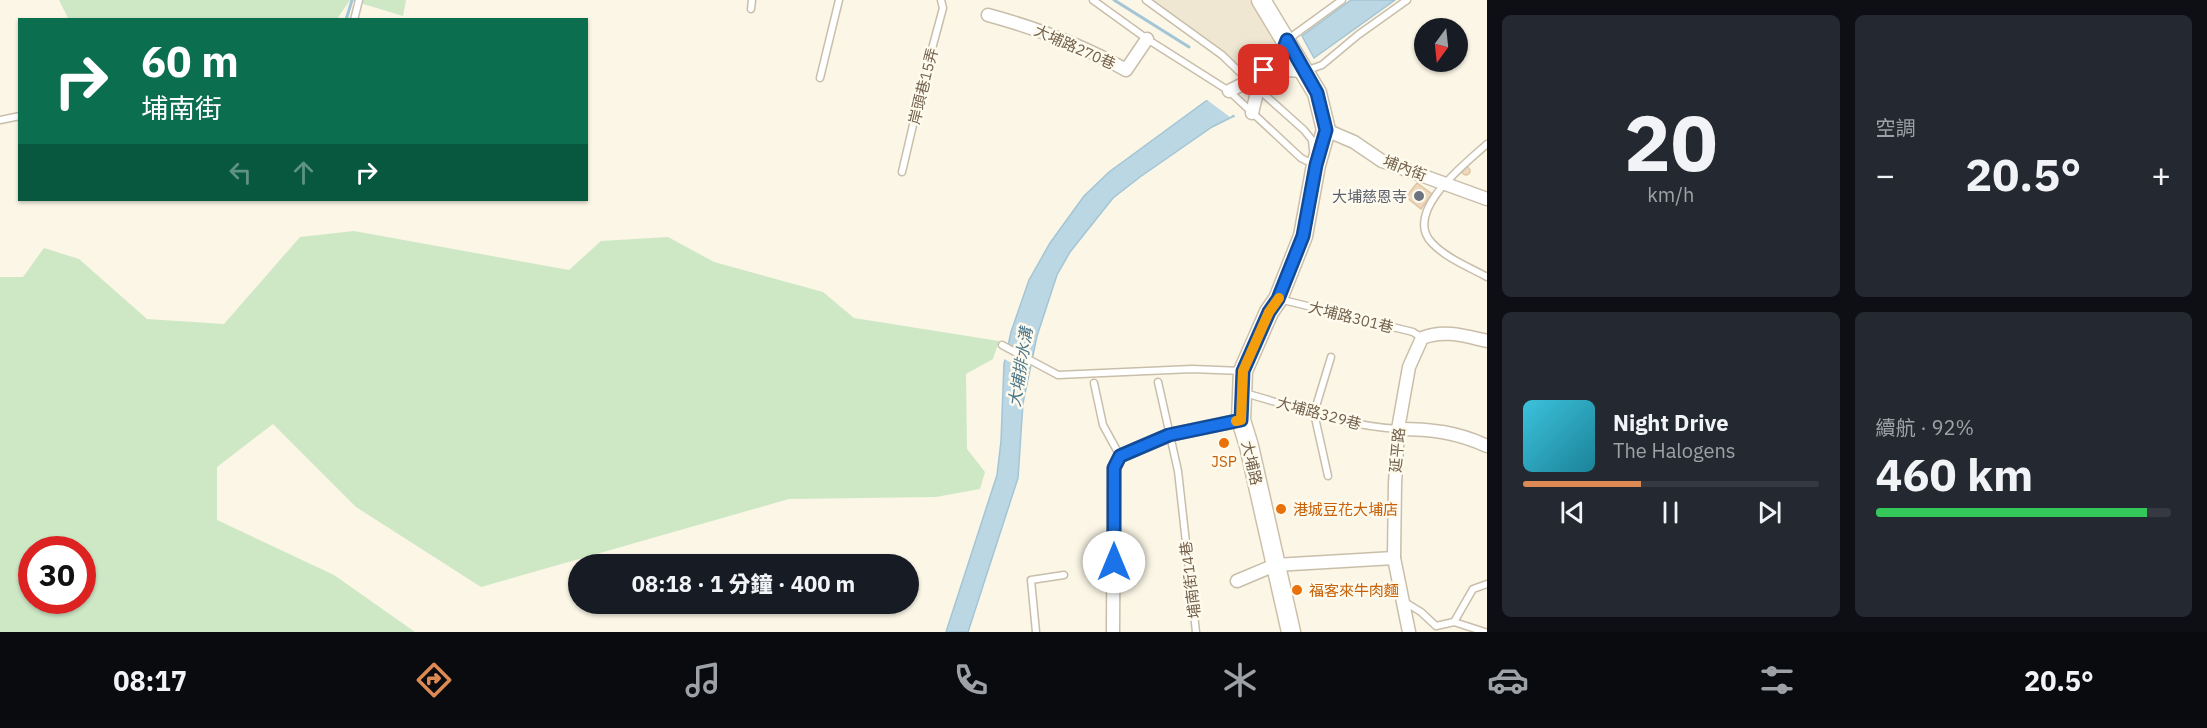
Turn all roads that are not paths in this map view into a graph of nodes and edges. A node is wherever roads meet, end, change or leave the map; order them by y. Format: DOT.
graph roads {
  1 [pos="359,0"];
  2 [pos="752,0"];
  3 [pos="839,0"];
  4 [pos="941,0"];
  5 [pos="1093,0"];
  6 [pos="1146,0"];
  7 [pos="1261,0"];
  8 [pos="1342,0"];
  9 [pos="1407,0"];
  10 [pos="751,9"];
  11 [pos="988,15"];
  12 [pos="354,18"];
  13 [pos="1147,39"];
  14 [pos="1287,40"];
  15 [pos="1304,71"];
  16 [pos="820,78"];
  17 [pos="1254,85"];
  18 [pos="1229,91"];
  19 [pos="1252,113"];
  20 [pos="18,116"];
  21 [pos="0,120"];
  22 [pos="1326,130"];
  23 [pos="1487,144"];
  24 [pos="1316,165"];
  25 [pos="903,172"];
  26 [pos="1444,183"];
  27 [pos="1487,199"];
  28 [pos="1487,277"];
  29 [pos="1278,299"];
  30 [pos="1422,338"];
  31 [pos="1487,341"];
  32 [pos="1002,345"];
  33 [pos="1331,357"];
  34 [pos="1243,371"];
  35 [pos="1158,382"];
  36 [pos="1094,383"];
  37 [pos="1241,392"];
  38 [pos="1314,413"];
  39 [pos="1241,420"];
  40 [pos="1398,429"];
  41 [pos="1169,435"];
  42 [pos="1487,446"];
  43 [pos="1120,456"];
  44 [pos="1328,476"];
  45 [pos="1394,558"];
  46 [pos="1275,566"];
  47 [pos="1064,575"];
  48 [pos="1237,581"];
  49 [pos="1487,584"];
  50 [pos="1402,601"];
  51 [pos="1454,622"];
  52 [pos="1435,629"];
  53 [pos="1288,631"];
  54 [pos="1036,632"];
  55 [pos="1113,632"];
  56 [pos="1196,632"];
  57 [pos="1409,632"];
  58 [pos="1485,632"];
  1 -- 12 [label="lane"];
  2 -- 10 [label="lane"];
  3 -- 16 [label="lane"];
  4 -- 25 [label="lane, 岸頭巷15弄"];
  5 -- 13 [label="lane"];
  6 -- 17 [label="lane"];
  7 -- 14 [label="main road, 大埔路"];
  8 -- 14 [label="lane"];
  9 -- 15 [label="lane"];
  11 -- 13 [label="street, 大埔路270巷"];
  13 -- 18 [label="lane"];
  14 -- 15 [label="main road, 大埔路"];
  14 -- 17 [label="street"];
  15 -- 17 [label="street"];
  15 -- 22 [label="main road, 大埔路"];
  17 -- 18 [label="street"];
  17 -- 19 [label="street"];
  17 -- 24 [label="lane"];
  18 -- 19 [label="lane"];
  19 -- 24 [label="lane"];
  20 -- 21 [label="lane"];
  22 -- 24 [label="main road, 大埔路"];
  22 -- 26 [label="street, 埔內街"];
  23 -- 26 [label="lane"];
  24 -- 29 [label="main road, 大埔路"];
  26 -- 27 [label="street, 埔內街"];
  26 -- 28 [label="lane"];
  29 -- 30 [label="lane, 大埔路301巷"];
  29 -- 34 [label="main road, 大埔路"];
  30 -- 31 [label="street"];
  30 -- 40 [label="street, 延平路"];
  32 -- 34 [label="lane"];
  33 -- 38 [label="lane"];
  34 -- 37 [label="main road, 大埔路"];
  35 -- 41 [label="lane, 埔南街14巷"];
  36 -- 43 [label="lane"];
  37 -- 38 [label="lane, 大埔路329巷"];
  37 -- 39 [label="main road, 大埔路"];
  38 -- 40 [label="lane, 大埔路329巷"];
  38 -- 44 [label="lane"];
  39 -- 41 [label="street"];
  39 -- 46 [label="main road, 大埔路"];
  40 -- 42 [label="street"];
  40 -- 45 [label="street, 延平路"];
  41 -- 43 [label="street"];
  41 -- 56 [label="lane, 埔南街14巷"];
  43 -- 55 [label="street"];
  45 -- 46 [label="street"];
  45 -- 50 [label="street, 延平路"];
  46 -- 48 [label="street"];
  46 -- 53 [label="main road, 大埔路"];
  47 -- 54 [label="lane"];
  49 -- 51 [label="lane"];
  50 -- 52 [label="lane"];
  50 -- 57 [label="street, 延平路"];
  51 -- 52 [label="lane"];
  51 -- 58 [label="lane"];
}
